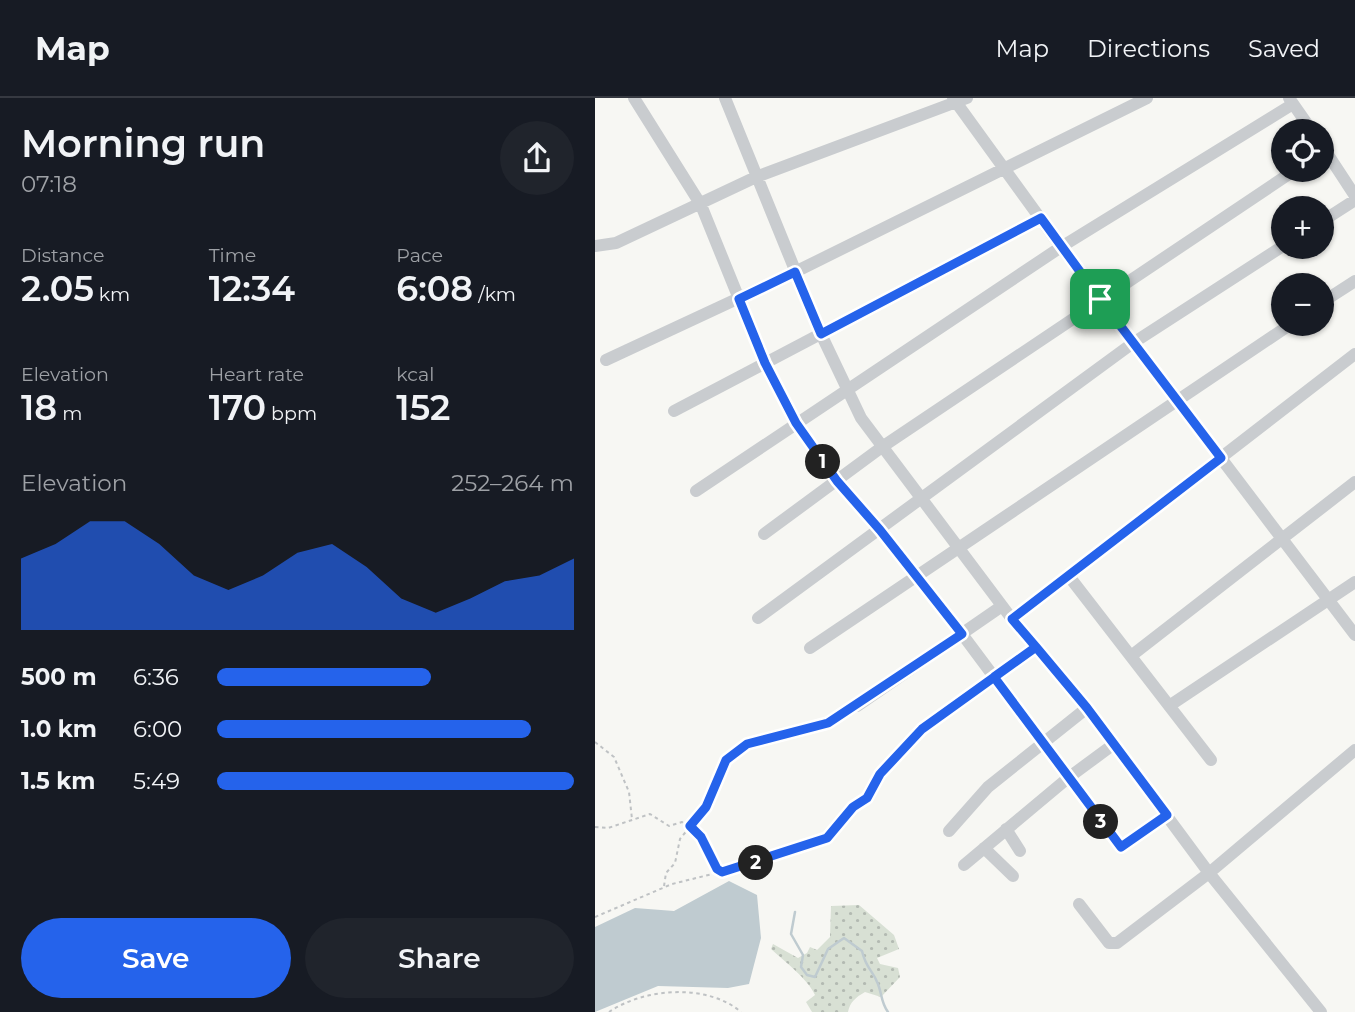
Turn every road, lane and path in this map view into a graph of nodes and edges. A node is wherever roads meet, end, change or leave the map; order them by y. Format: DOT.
graph roads {
  1 [pos="634,98"];
  2 [pos="725,98"];
  3 [pos="1147,98"];
  4 [pos="958,99"];
  5 [pos="1291,101"];
  6 [pos="1304,119"];
  7 [pos="1334,166"];
  8 [pos="1005,168"];
  9 [pos="756,177"];
  10 [pos="1277,182"];
  11 [pos="1355,198"];
  12 [pos="701,205"];
  13 [pos="1334,213"];
  14 [pos="1041,218"];
  15 [pos="595,246"];
  16 [pos="1061,247"];
  17 [pos="1271,254"];
  18 [pos="795,272"];
  19 [pos="1355,281"];
  20 [pos="1334,295"];
  21 [pos="739,299"];
  22 [pos="1100,299"];
  23 [pos="821,334"];
  24 [pos="1273,336"];
  25 [pos="1133,343"];
  26 [pos="1355,354"];
  27 [pos="606,360"];
  28 [pos="765,363"];
  29 [pos="848,390"];
  30 [pos="1176,401"];
  31 [pos="674,411"];
  32 [pos="796,423"];
  33 [pos="882,447"];
  34 [pos="1221,458"];
  35 [pos="837,481"];
  36 [pos="1355,482"];
  37 [pos="696,491"];
  38 [pos="921,498"];
  39 [pos="880,530"];
  40 [pos="764,534"];
  41 [pos="1284,537"];
  42 [pos="960,547"];
  43 [pos="1068,575"];
  44 [pos="917,576"];
  45 [pos="1355,582"];
  46 [pos="1329,599"];
  47 [pos="1002,606"];
  48 [pos="758,618"];
  49 [pos="1012,619"];
  50 [pos="962,634"];
  51 [pos="1355,635"];
  52 [pos="1036,647"];
  53 [pos="810,648"];
  54 [pos="1131,656"];
  55 [pos="994,677"];
  56 [pos="856,706"];
  57 [pos="1169,706"];
  58 [pos="1087,708"];
  59 [pos="922,729"];
  60 [pos="595,742"];
  61 [pos="1041,742"];
  62 [pos="1114,744"];
  63 [pos="1355,750"];
  64 [pos="1211,760"];
  65 [pos="1068,778"];
  66 [pos="1167,815"];
  67 [pos="632,820"];
  68 [pos="690,826"];
  69 [pos="595,827"];
  70 [pos="1006,830"];
  71 [pos="949,831"];
  72 [pos="984,848"];
  73 [pos="1020,850"];
  74 [pos="964,865"];
  75 [pos="717,871"];
  76 [pos="722,872"];
  77 [pos="1209,873"];
  78 [pos="1013,876"];
  79 [pos="726,879"];
  80 [pos="664,887"];
  81 [pos="1079,904"];
  82 [pos="595,917"];
  83 [pos="609,1012"];
  84 [pos="741,1012"];
  85 [pos="1321,1012"];
  1 -- 12 [label="street"];
  2 -- 9 [label="street"];
  3 -- 8 [label="street"];
  4 -- 8 [label="street"];
  4 -- 9 [label="street"];
  5 -- 6 [label="street"];
  5 -- 16 [label="street"];
  7 -- 11 [label="street"];
  8 -- 14 [label="street"];
  8 -- 18 [label="street"];
  9 -- 12 [label="street"];
  9 -- 18 [label="street"];
  10 -- 22 [label="street"];
  11 -- 13 [label="street"];
  12 -- 15 [label="street"];
  12 -- 21 [label="street"];
  14 -- 16 [label="street"];
  14 -- 23 [label="street"];
  16 -- 22 [label="street"];
  16 -- 29 [label="street"];
  17 -- 25 [label="street"];
  18 -- 21 [label="street"];
  18 -- 23 [label="street"];
  19 -- 20 [label="street"];
  21 -- 27 [label="street"];
  21 -- 28 [label="street"];
  22 -- 25 [label="street"];
  22 -- 33 [label="street"];
  23 -- 28 [label="street"];
  23 -- 29 [label="street"];
  24 -- 30 [label="street"];
  25 -- 30 [label="street"];
  25 -- 38 [label="street"];
  26 -- 34 [label="street"];
  28 -- 31 [label="street"];
  28 -- 32 [label="street"];
  29 -- 32 [label="street"];
  29 -- 33 [label="street"];
  30 -- 34 [label="street"];
  30 -- 42 [label="street"];
  32 -- 35 [label="street"];
  32 -- 37 [label="street"];
  33 -- 35 [label="street"];
  33 -- 38 [label="street"];
  34 -- 41 [label="street"];
  34 -- 43 [label="street"];
  35 -- 39 [label="street"];
  35 -- 40 [label="street"];
  36 -- 41 [label="street"];
  38 -- 39 [label="street"];
  38 -- 42 [label="street"];
  39 -- 44 [label="street"];
  39 -- 48 [label="street"];
  41 -- 46 [label="street"];
  41 -- 54 [label="street"];
  42 -- 44 [label="street"];
  42 -- 47 [label="street"];
  43 -- 49 [label="street"];
  43 -- 54 [label="street"];
  44 -- 50 [label="street"];
  44 -- 53 [label="street"];
  45 -- 46 [label="street"];
  46 -- 51 [label="street"];
  46 -- 57 [label="street"];
  47 -- 49 [label="street"];
  47 -- 50 [label="street"];
  49 -- 52 [label="street"];
  50 -- 55 [label="street"];
  50 -- 56 [label="street"];
  52 -- 55 [label="street"];
  52 -- 58 [label="street"];
  54 -- 57 [label="street"];
  55 -- 59 [label="street"];
  55 -- 61 [label="street"];
  56 -- 68 [label="path"];
  57 -- 64 [label="street"];
  58 -- 61 [label="street"];
  58 -- 62 [label="street"];
  59 -- 76 [label="path"];
  60 -- 67 [label="path"];
  61 -- 65 [label="street"];
  61 -- 71 [label="street"];
  62 -- 65 [label="street"];
  62 -- 66 [label="street"];
  63 -- 77 [label="street"];
  65 -- 66 [label="street"];
  65 -- 70 [label="street"];
  66 -- 77 [label="street"];
  67 -- 68 [label="path"];
  67 -- 69 [label="path"];
  68 -- 75 [label="path"];
  68 -- 80 [label="path"];
  70 -- 72 [label="street"];
  70 -- 73 [label="street"];
  72 -- 74 [label="street"];
  72 -- 78 [label="street"];
  75 -- 76 [label="path"];
  75 -- 80 [label="path"];
  76 -- 79 [label="path"];
  77 -- 81 [label="street"];
  77 -- 85 [label="street"];
  80 -- 82 [label="path"];
  83 -- 84 [label="path"];
}
